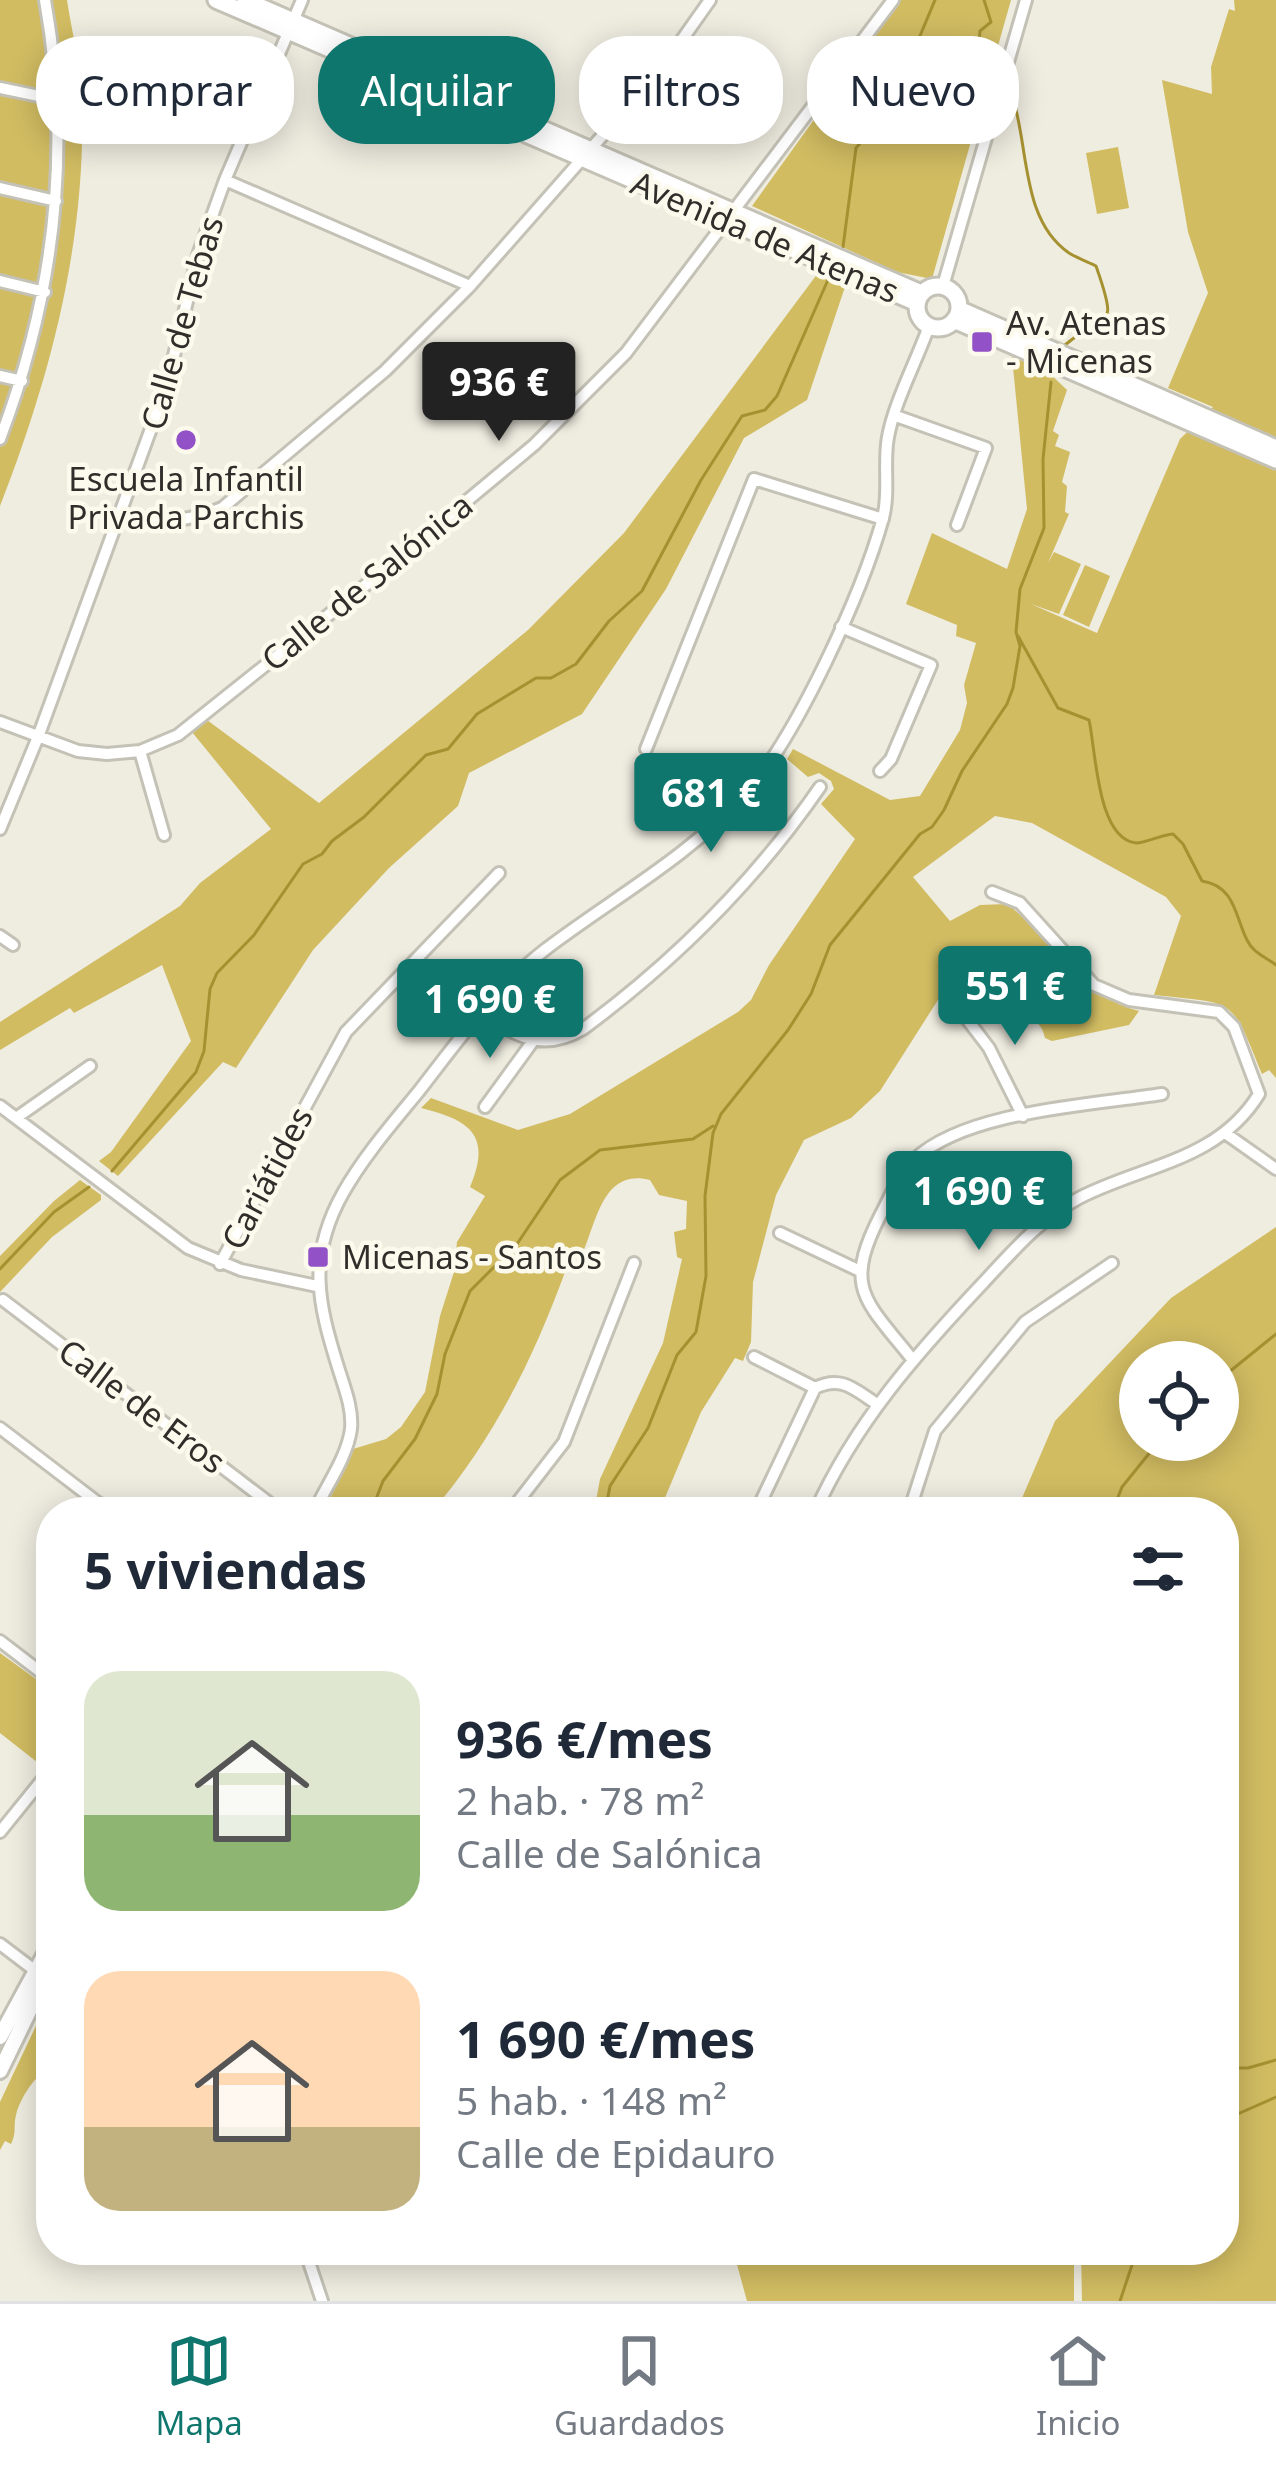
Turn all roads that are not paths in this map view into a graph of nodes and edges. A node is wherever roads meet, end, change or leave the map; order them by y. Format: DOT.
graph roads {
  1 [pos="45,0"];
  2 [pos="216,0"];
  3 [pos="245,0"];
  4 [pos="302,0"];
  5 [pos="710,0"];
  6 [pos="893,0"];
  7 [pos="1026,0"];
  8 [pos="291,26"];
  9 [pos="50,36"];
  10 [pos="0,88"];
  11 [pos="36,95"];
  12 [pos="57,144"];
  13 [pos="585,154"];
  14 [pos="225,180"];
  15 [pos="0,188"];
  16 [pos="56,201"];
  17 [pos="730,216"];
  18 [pos="0,281"];
  19 [pos="470,286"];
  20 [pos="943,286"];
  21 [pos="45,292"];
  22 [pos="919,298"];
  23 [pos="956,315"];
  24 [pos="929,326"];
  25 [pos="0,376"];
  26 [pos="22,381"];
  27 [pos="896,416"];
  28 [pos="0,439"];
  29 [pos="1276,448"];
  30 [pos="1276,460"];
  31 [pos="122,513"];
  32 [pos="883,519"];
  33 [pos="957,525"];
  34 [pos="841,627"];
  35 [pos="0,722"];
  36 [pos="38,737"];
  37 [pos="646,749"];
  38 [pos="140,751"];
  39 [pos="880,771"];
  40 [pos="820,787"];
  41 [pos="0,829"];
  42 [pos="164,835"];
  43 [pos="499,873"];
  44 [pos="992,892"];
  45 [pos="0,936"];
  46 [pos="13,945"];
  47 [pos="960,1010"];
  48 [pos="481,1012"];
  49 [pos="533,1042"];
  50 [pos="90,1066"];
  51 [pos="1162,1094"];
  52 [pos="0,1106"];
  53 [pos="485,1107"];
  54 [pos="1023,1116"];
  55 [pos="16,1118"];
  56 [pos="1225,1133"];
  57 [pos="1276,1169"];
  58 [pos="780,1234"];
  59 [pos="634,1263"];
  60 [pos="1112,1263"];
  61 [pos="220,1264"];
  62 [pos="858,1270"];
  63 [pos="317,1286"];
  64 [pos="3,1300"];
  65 [pos="754,1357"];
  66 [pos="912,1359"];
  67 [pos="814,1388"];
  68 [pos="877,1404"];
  69 [pos="0,1428"];
  70 [pos="90,1497"];
  71 [pos="261,1497"];
  72 [pos="322,1497"];
  73 [pos="522,1497"];
  74 [pos="763,1497"];
  75 [pos="822,1497"];
  76 [pos="914,1497"];
  77 [pos="0,1641"];
  78 [pos="36,1669"];
  79 [pos="36,1786"];
  80 [pos="2,1825"];
  81 [pos="0,1944"];
  82 [pos="36,1964"];
  83 [pos="33,1969"];
  84 [pos="36,1997"];
  85 [pos="0,2037"];
  86 [pos="0,2071"];
  87 [pos="310,2265"];
  88 [pos="322,2301"];
  1 -- 9 [label="street"];
  2 -- 8 [label="main road, Avenida de Atenas"];
  3 -- 8 [label="main road, Avenida de Atenas"];
  4 -- 8 [label="street, Calle de Tebas"];
  5 -- 13 [label="street"];
  6 -- 17 [label="street, Calle de Salónica"];
  7 -- 20 [label="street"];
  8 -- 13 [label="main road, Avenida de Atenas"];
  8 -- 14 [label="street, Calle de Tebas"];
  10 -- 11 [label="street"];
  12 -- 16 [label="street"];
  13 -- 17 [label="main road, Avenida de Atenas"];
  13 -- 19 [label="street"];
  14 -- 19 [label="street"];
  14 -- 31 [label="street, Calle de Tebas"];
  15 -- 16 [label="street"];
  16 -- 21 [label="street"];
  17 -- 22 [label="main road, Avenida de Atenas"];
  17 -- 38 [label="street, Calle de Salónica"];
  18 -- 21 [label="street"];
  19 -- 31 [label="street"];
  20 -- 22 [label="main road"];
  20 -- 23 [label="main road"];
  21 -- 26 [label="street"];
  22 -- 24 [label="main road"];
  23 -- 24 [label="main road"];
  23 -- 29 [label="main road"];
  23 -- 30 [label="main road"];
  24 -- 27 [label="street"];
  25 -- 26 [label="street"];
  26 -- 28 [label="street"];
  27 -- 32 [label="street"];
  27 -- 33 [label="street"];
  31 -- 36 [label="street, Calle de Tebas"];
  32 -- 34 [label="street"];
  32 -- 37 [label="street"];
  34 -- 39 [label="street"];
  34 -- 48 [label="street"];
  35 -- 36 [label="street, Calle de Salónica"];
  36 -- 38 [label="street, Calle de Salónica"];
  36 -- 41 [label="street, Calle de Tebas"];
  38 -- 42 [label="street"];
  40 -- 49 [label="street"];
  43 -- 61 [label="street, Cariátides"];
  44 -- 56 [label="street"];
  45 -- 46 [label="street"];
  47 -- 54 [label="street"];
  48 -- 49 [label="street"];
  48 -- 63 [label="street"];
  49 -- 53 [label="street"];
  50 -- 55 [label="street"];
  51 -- 54 [label="street"];
  52 -- 55 [label="street"];
  54 -- 62 [label="street"];
  55 -- 61 [label="street"];
  56 -- 57 [label="street"];
  56 -- 66 [label="street"];
  58 -- 62 [label="street"];
  59 -- 73 [label="street"];
  60 -- 76 [label="street"];
  61 -- 63 [label="street"];
  62 -- 66 [label="street"];
  63 -- 72 [label="street"];
  64 -- 71 [label="street, Calle de Eros"];
  65 -- 67 [label="street"];
  66 -- 68 [label="street"];
  67 -- 68 [label="street"];
  67 -- 74 [label="street"];
  68 -- 75 [label="street"];
  69 -- 70 [label="street"];
  77 -- 78 [label="street"];
  79 -- 80 [label="street"];
  81 -- 83 [label="street"];
  82 -- 83 [label="street"];
  83 -- 85 [label="street"];
  84 -- 86 [label="street"];
  87 -- 88 [label="street"];
}
